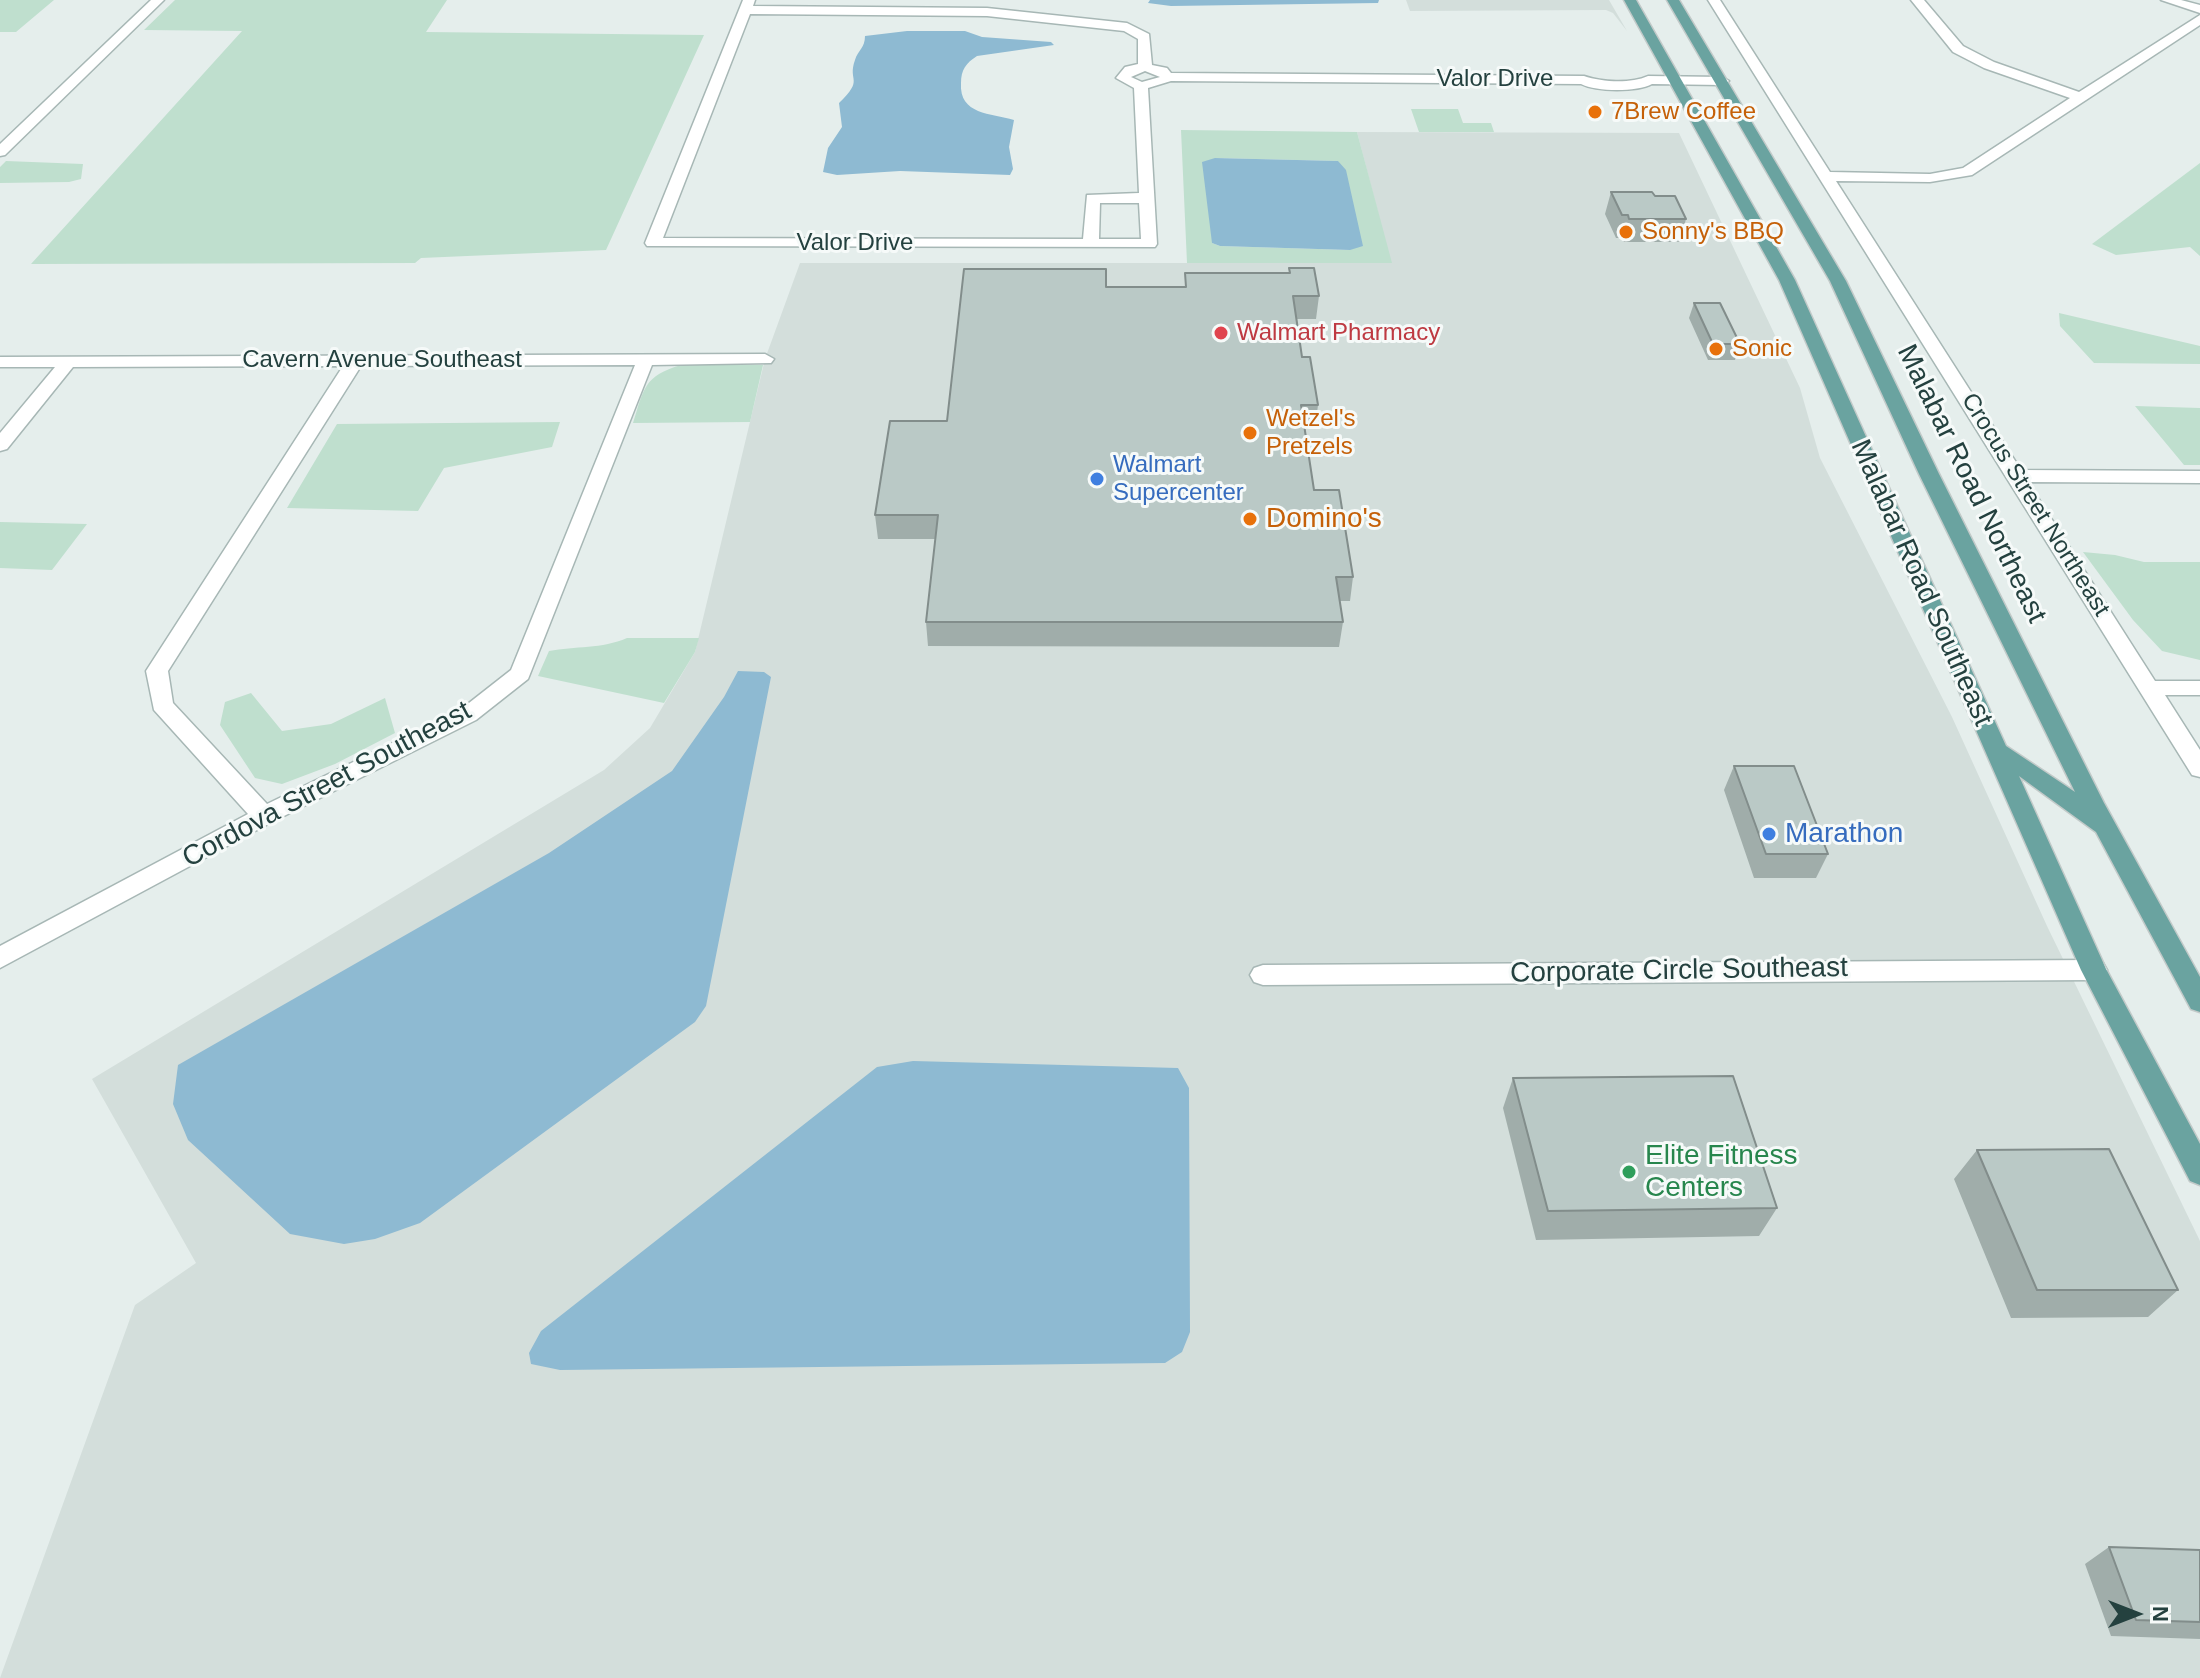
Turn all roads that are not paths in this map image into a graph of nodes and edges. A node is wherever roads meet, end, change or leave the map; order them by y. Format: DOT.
graph roads {
  1 [pos="158,0"];
  2 [pos="1630,0"];
  3 [pos="1673,0"];
  4 [pos="1714,0"];
  5 [pos="1917,0"];
  6 [pos="2167,0"];
  7 [pos="747,5"];
  8 [pos="884,5"];
  9 [pos="2200,9"];
  10 [pos="2200,19"];
  11 [pos="1145,67"];
  12 [pos="1167,77"];
  13 [pos="1677,80"];
  14 [pos="1722,81"];
  15 [pos="1141,86"];
  16 [pos="2080,97"];
  17 [pos="0,152"];
  18 [pos="1827,176"];
  19 [pos="1147,198"];
  20 [pos="1091,244"];
  21 [pos="646,359"];
  22 [pos="765,359"];
  23 [pos="356,360"];
  24 [pos="69,361"];
  25 [pos="0,362"];
  26 [pos="0,445"];
  27 [pos="2017,476"];
  28 [pos="2200,477"];
  29 [pos="2151,688"];
  30 [pos="2200,688"];
  31 [pos="1995,750"];
  32 [pos="2200,769"];
  33 [pos="264,816"];
  34 [pos="2107,830"];
  35 [pos="0,958"];
  36 [pos="2094,970"];
  37 [pos="2192,974"];
  38 [pos="1263,975"];
  39 [pos="2200,1001"];
  40 [pos="2200,1172"];
  1 -- 17 [label="street"];
  2 -- 13 [label="main road, Malabar Road Southeast"];
  3 -- 14 [label="main road, Malabar Road Northeast"];
  4 -- 18 [label="street, Crocus Street Northeast"];
  5 -- 16 [label="street"];
  6 -- 9 [label="street"];
  7 -- 8 [label="street, Valor Drive"];
  7 -- 20 [label="street, Valor Drive"];
  8 -- 11 [label="street, Valor Drive"];
  10 -- 16 [label="street"];
  11 -- 12 [label="street, Valor Drive"];
  11 -- 15 [label="street, Valor Drive"];
  12 -- 13 [label="street, Valor Drive"];
  12 -- 15 [label="street, Valor Drive"];
  13 -- 14 [label="street, Valor Drive"];
  13 -- 31 [label="main road, Malabar Road Southeast"];
  14 -- 34 [label="main road, Malabar Road Northeast"];
  15 -- 19 [label="street, Valor Drive"];
  16 -- 18 [label="street"];
  18 -- 27 [label="street, Crocus Street Northeast"];
  19 -- 20 [label="street"];
  19 -- 20 [label="street, Valor Drive"];
  21 -- 22 [label="street, Cavern Avenue Southeast"];
  21 -- 23 [label="street, Cavern Avenue Southeast"];
  21 -- 33 [label="street, Cordova Street Southeast"];
  23 -- 24 [label="street, Cavern Avenue Southeast"];
  23 -- 33 [label="street"];
  24 -- 25 [label="street, Cavern Avenue Southeast"];
  24 -- 26 [label="street"];
  27 -- 28 [label="street"];
  27 -- 29 [label="street, Crocus Street Northeast"];
  29 -- 30 [label="street"];
  29 -- 32 [label="street, Crocus Street Northeast"];
  31 -- 34 [label="main road"];
  31 -- 36 [label="main road, Malabar Road Southeast"];
  33 -- 35 [label="street, Cordova Street Southeast"];
  34 -- 37 [label="main road, Malabar Road Northeast"];
  36 -- 38 [label="street, Corporate Circle Southeast"];
  36 -- 40 [label="main road, Malabar Road Southeast"];
  37 -- 39 [label="main road, Malabar Road Northeast"];
}
